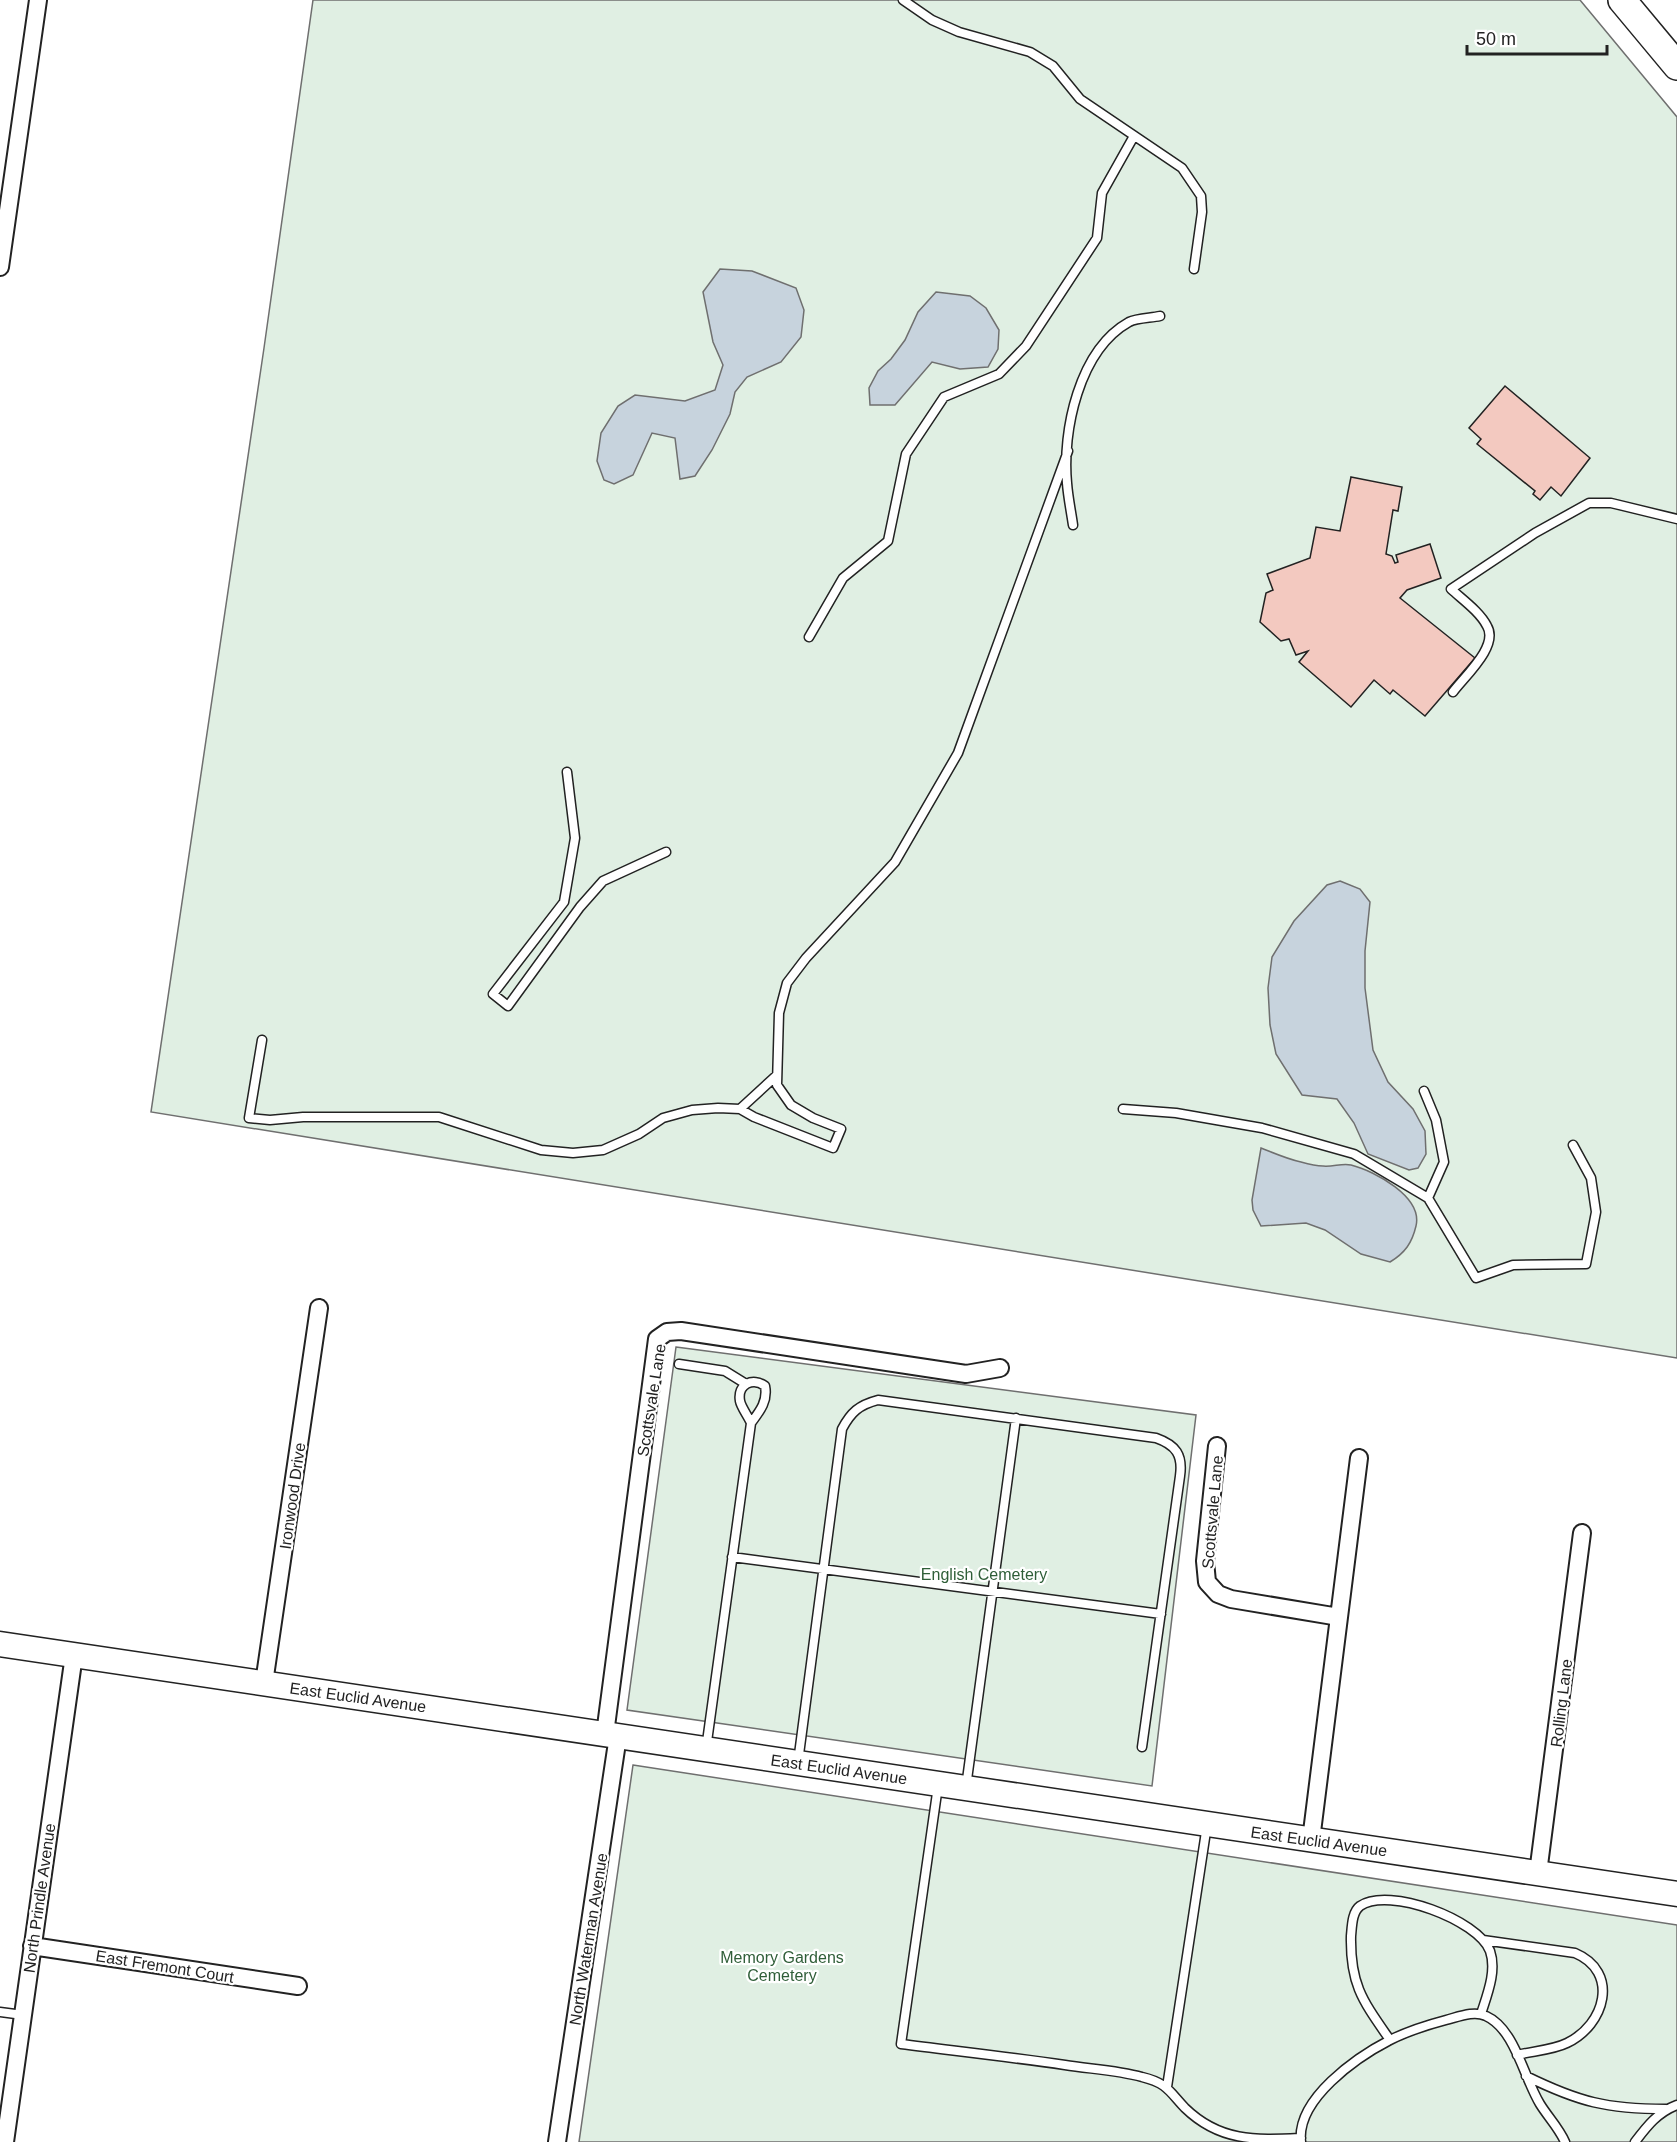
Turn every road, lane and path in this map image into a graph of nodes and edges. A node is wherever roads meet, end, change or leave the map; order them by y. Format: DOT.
graph roads {
  1 [pos="38,0"];
  2 [pos="903,0"];
  3 [pos="1622,0"];
  4 [pos="1676,60"];
  5 [pos="1134,136"];
  6 [pos="0,267"];
  7 [pos="1194,268"];
  8 [pos="1160,316"];
  9 [pos="1068,451"];
  10 [pos="1677,519"];
  11 [pos="1073,525"];
  12 [pos="809,637"];
  13 [pos="1453,692"];
  14 [pos="567,772"];
  15 [pos="666,852"];
  16 [pos="262,1040"];
  17 [pos="777,1075"];
  18 [pos="1424,1091"];
  19 [pos="740,1109"];
  20 [pos="1123,1109"];
  21 [pos="1573,1145"];
  22 [pos="1428,1198"];
  23 [pos="319,1308"];
  24 [pos="679,1364"];
  25 [pos="1000,1368"];
  26 [pos="746,1384"];
  27 [pos="1016,1419"];
  28 [pos="751,1423"];
  29 [pos="1217,1446"];
  30 [pos="1359,1458"];
  31 [pos="1582,1533"];
  32 [pos="732,1557"];
  33 [pos="824,1569"];
  34 [pos="993,1591"];
  35 [pos="1161,1614"];
  36 [pos="1339,1617"];
  37 [pos="0,1644"];
  38 [pos="74,1655"];
  39 [pos="264,1683"];
  40 [pos="612,1735"];
  41 [pos="1142,1747"];
  42 [pos="706,1749"];
  43 [pos="798,1763"];
  44 [pos="939,1784"];
  45 [pos="966,1788"];
  46 [pos="1207,1824"];
  47 [pos="1311,1840"];
  48 [pos="1538,1873"];
  49 [pos="1677,1894"];
  50 [pos="1483,1940"];
  51 [pos="32,1946"];
  52 [pos="298,1986"];
  53 [pos="0,2012"];
  54 [pos="1481,2014"];
  55 [pos="22,2015"];
  56 [pos="1390,2040"];
  57 [pos="1517,2055"];
  58 [pos="1526,2076"];
  59 [pos="1167,2087"];
  60 [pos="1677,2105"];
  61 [pos="1666,2109"];
  62 [pos="1301,2140"];
  63 [pos="4,2142"];
  64 [pos="557,2142"];
  65 [pos="1565,2142"];
  66 [pos="1635,2142"];
  1 -- 6 [label="street"];
  2 -- 5 [label="lane"];
  3 -- 4 [label="main road"];
  5 -- 7 [label="lane"];
  5 -- 12 [label="lane"];
  8 -- 9 [label="lane"];
  9 -- 11 [label="lane"];
  9 -- 17 [label="lane"];
  10 -- 13 [label="lane"];
  14 -- 15 [label="lane"];
  16 -- 19 [label="lane"];
  17 -- 19 [label="lane"];
  17 -- 19 [label="lane"];
  18 -- 22 [label="lane"];
  20 -- 22 [label="lane"];
  21 -- 22 [label="lane"];
  23 -- 39 [label="street, Ironwood Drive"];
  24 -- 26 [label="lane"];
  25 -- 40 [label="street, Scottsvale Lane"];
  26 -- 28 [label="lane"];
  26 -- 28 [label="lane"];
  27 -- 33 [label="lane"];
  27 -- 34 [label="lane"];
  27 -- 35 [label="lane"];
  28 -- 32 [label="lane"];
  29 -- 36 [label="street, Scottsvale Lane"];
  30 -- 36 [label="street"];
  31 -- 48 [label="street, Rolling Lane"];
  32 -- 33 [label="lane"];
  32 -- 42 [label="lane"];
  33 -- 34 [label="lane"];
  33 -- 43 [label="lane"];
  34 -- 35 [label="lane"];
  34 -- 45 [label="lane"];
  35 -- 41 [label="lane"];
  36 -- 47 [label="street"];
  37 -- 38 [label="main road, East Euclid Avenue"];
  38 -- 39 [label="main road, East Euclid Avenue"];
  38 -- 51 [label="street, North Prindle Avenue"];
  39 -- 40 [label="main road, East Euclid Avenue"];
  40 -- 42 [label="main road, East Euclid Avenue"];
  40 -- 64 [label="street, North Waterman Avenue"];
  42 -- 43 [label="main road, East Euclid Avenue"];
  43 -- 44 [label="main road, East Euclid Avenue"];
  44 -- 45 [label="main road, East Euclid Avenue"];
  44 -- 59 [label="lane"];
  45 -- 46 [label="main road, East Euclid Avenue"];
  46 -- 47 [label="main road, East Euclid Avenue"];
  46 -- 59 [label="lane"];
  47 -- 48 [label="main road, East Euclid Avenue"];
  48 -- 49 [label="main road, East Euclid Avenue"];
  50 -- 54 [label="lane"];
  50 -- 56 [label="lane"];
  50 -- 57 [label="lane"];
  51 -- 52 [label="street, East Fremont Court"];
  51 -- 55 [label="street, North Prindle Avenue"];
  53 -- 55 [label="lane"];
  54 -- 56 [label="lane"];
  54 -- 57 [label="lane"];
  55 -- 63 [label="street, North Prindle Avenue"];
  56 -- 62 [label="lane"];
  57 -- 58 [label="lane"];
  58 -- 61 [label="lane"];
  58 -- 65 [label="lane"];
  59 -- 62 [label="lane"];
  60 -- 61 [label="lane"];
  61 -- 66 [label="lane"];
}
